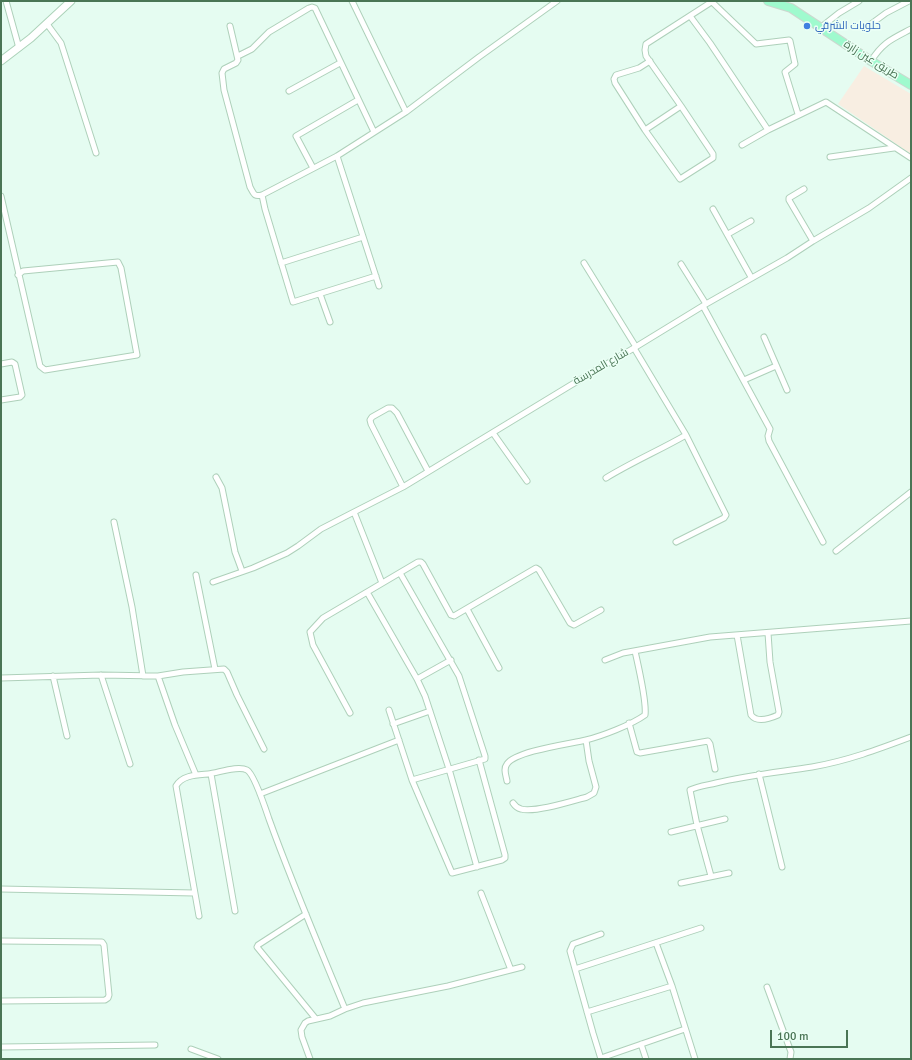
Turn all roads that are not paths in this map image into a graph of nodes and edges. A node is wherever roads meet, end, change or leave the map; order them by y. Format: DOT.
graph roads {
  1 [pos="6,1"];
  2 [pos="71,1"];
  3 [pos="352,1"];
  4 [pos="557,1"];
  5 [pos="712,1"];
  6 [pos="768,1"];
  7 [pos="859,1"];
  8 [pos="909,1"];
  9 [pos="690,16"];
  10 [pos="47,24"];
  11 [pos="230,26"];
  12 [pos="867,27"];
  13 [pos="820,28"];
  14 [pos="911,29"];
  15 [pos="19,48"];
  16 [pos="238,56"];
  17 [pos="1,61"];
  18 [pos="650,61"];
  19 [pos="871,61"];
  20 [pos="340,63"];
  21 [pos="911,85"];
  22 [pos="289,91"];
  23 [pos="358,100"];
  24 [pos="681,106"];
  25 [pos="406,112"];
  26 [pos="798,114"];
  27 [pos="645,130"];
  28 [pos="768,130"];
  29 [pos="374,132"];
  30 [pos="742,145"];
  31 [pos="894,148"];
  32 [pos="96,153"];
  33 [pos="337,156"];
  34 [pos="830,157"];
  35 [pos="911,158"];
  36 [pos="314,168"];
  37 [pos="911,178"];
  38 [pos="804,189"];
  39 [pos="262,195"];
  40 [pos="1,196"];
  41 [pos="713,209"];
  42 [pos="751,221"];
  43 [pos="728,234"];
  44 [pos="363,237"];
  45 [pos="812,241"];
  46 [pos="281,263"];
  47 [pos="584,263"];
  48 [pos="681,264"];
  49 [pos="18,275"];
  50 [pos="376,276"];
  51 [pos="751,278"];
  52 [pos="379,286"];
  53 [pos="320,294"];
  54 [pos="704,305"];
  55 [pos="330,322"];
  56 [pos="764,337"];
  57 [pos="635,348"];
  58 [pos="1,364"];
  59 [pos="776,366"];
  60 [pos="744,380"];
  61 [pos="787,390"];
  62 [pos="1,400"];
  63 [pos="493,433"];
  64 [pos="686,435"];
  65 [pos="428,471"];
  66 [pos="216,478"];
  67 [pos="606,478"];
  68 [pos="527,481"];
  69 [pos="403,486"];
  70 [pos="911,492"];
  71 [pos="354,512"];
  72 [pos="114,522"];
  73 [pos="676,542"];
  74 [pos="823,542"];
  75 [pos="836,551"];
  76 [pos="242,571"];
  77 [pos="400,573"];
  78 [pos="196,575"];
  79 [pos="213,582"];
  80 [pos="382,583"];
  81 [pos="367,592"];
  82 [pos="466,609"];
  83 [pos="601,610"];
  84 [pos="911,621"];
  85 [pos="768,632"];
  86 [pos="737,635"];
  87 [pos="635,651"];
  88 [pos="451,660"];
  89 [pos="604,660"];
  90 [pos="499,668"];
  91 [pos="215,669"];
  92 [pos="101,675"];
  93 [pos="53,676"];
  94 [pos="143,676"];
  95 [pos="158,676"];
  96 [pos="1,678"];
  97 [pos="417,679"];
  98 [pos="389,710"];
  99 [pos="430,711"];
  100 [pos="350,713"];
  101 [pos="629,723"];
  102 [pos="393,724"];
  103 [pos="67,736"];
  104 [pos="911,737"];
  105 [pos="399,740"];
  106 [pos="586,740"];
  107 [pos="264,749"];
  108 [pos="479,760"];
  109 [pos="130,764"];
  110 [pos="449,769"];
  111 [pos="715,769"];
  112 [pos="211,774"];
  113 [pos="759,774"];
  114 [pos="196,775"];
  115 [pos="412,780"];
  116 [pos="507,781"];
  117 [pos="260,794"];
  118 [pos="513,803"];
  119 [pos="725,819"];
  120 [pos="697,825"];
  121 [pos="671,832"];
  122 [pos="477,867"];
  123 [pos="782,867"];
  124 [pos="729,873"];
  125 [pos="711,876"];
  126 [pos="680,883"];
  127 [pos="1,889"];
  128 [pos="194,893"];
  129 [pos="481,893"];
  130 [pos="235,911"];
  131 [pos="306,914"];
  132 [pos="199,916"];
  133 [pos="701,928"];
  134 [pos="601,934"];
  135 [pos="1,942"];
  136 [pos="656,943"];
  137 [pos="522,967"];
  138 [pos="575,969"];
  139 [pos="511,970"];
  140 [pos="672,986"];
  141 [pos="767,987"];
  142 [pos="1,1001"];
  143 [pos="345,1009"];
  144 [pos="587,1012"];
  145 [pos="316,1019"];
  146 [pos="685,1029"];
  147 [pos="641,1044"];
  148 [pos="155,1045"];
  149 [pos="1,1047"];
  150 [pos="191,1049"];
  151 [pos="601,1058"];
  152 [pos="218,1059"];
  153 [pos="310,1059"];
  154 [pos="646,1059"];
  155 [pos="695,1059"];
  156 [pos="790,1059"];
  1 -- 15 [label="street"];
  2 -- 10 [label="street"];
  3 -- 25 [label="street"];
  4 -- 25 [label="street"];
  5 -- 9 [label="street"];
  5 -- 26 [label="street"];
  6 -- 13 [label="main road, طريق عين زارة"];
  7 -- 13 [label="street"];
  8 -- 12 [label="street"];
  9 -- 18 [label="street"];
  9 -- 28 [label="street"];
  10 -- 15 [label="street"];
  10 -- 32 [label="street"];
  11 -- 16 [label="street"];
  13 -- 19 [label="main road, طريق عين زارة"];
  14 -- 19 [label="street"];
  15 -- 17 [label="street"];
  16 -- 20 [label="street"];
  16 -- 39 [label="street"];
  18 -- 24 [label="street"];
  18 -- 27 [label="street"];
  19 -- 21 [label="main road, طريق عين زارة"];
  20 -- 22 [label="street"];
  20 -- 23 [label="street"];
  23 -- 29 [label="street"];
  23 -- 36 [label="street"];
  24 -- 27 [label="street"];
  24 -- 27 [label="street"];
  25 -- 29 [label="street"];
  26 -- 28 [label="street"];
  26 -- 31 [label="street"];
  28 -- 30 [label="street"];
  29 -- 33 [label="street"];
  31 -- 34 [label="street"];
  31 -- 35 [label="street"];
  33 -- 36 [label="street"];
  33 -- 44 [label="street"];
  36 -- 39 [label="street"];
  37 -- 45 [label="street, شارع المدرسة"];
  38 -- 45 [label="street"];
  39 -- 46 [label="street"];
  40 -- 49 [label="street"];
  41 -- 43 [label="street"];
  42 -- 43 [label="street"];
  43 -- 51 [label="street"];
  44 -- 46 [label="street"];
  44 -- 50 [label="street"];
  45 -- 51 [label="street, شارع المدرسة"];
  46 -- 53 [label="street"];
  47 -- 57 [label="street"];
  48 -- 54 [label="street"];
  49 -- 49 [label="street"];
  50 -- 52 [label="street"];
  50 -- 53 [label="street"];
  51 -- 54 [label="street, شارع المدرسة"];
  53 -- 55 [label="street"];
  54 -- 57 [label="street, شارع المدرسة"];
  54 -- 60 [label="street"];
  56 -- 59 [label="street"];
  57 -- 63 [label="street, شارع المدرسة"];
  57 -- 64 [label="street"];
  58 -- 62 [label="street"];
  59 -- 60 [label="street"];
  59 -- 61 [label="street"];
  60 -- 74 [label="street"];
  63 -- 65 [label="street, شارع المدرسة"];
  63 -- 68 [label="street"];
  64 -- 67 [label="street"];
  64 -- 73 [label="street"];
  65 -- 69 [label="street, شارع المدرسة"];
  65 -- 69 [label="street"];
  66 -- 76 [label="street"];
  69 -- 71 [label="street, شارع المدرسة"];
  70 -- 75 [label="street"];
  71 -- 76 [label="street, شارع المدرسة"];
  71 -- 80 [label="street"];
  72 -- 94 [label="street"];
  76 -- 79 [label="street, شارع المدرسة"];
  77 -- 80 [label="street"];
  77 -- 82 [label="street"];
  77 -- 88 [label="street"];
  78 -- 91 [label="street"];
  80 -- 81 [label="street"];
  81 -- 97 [label="street"];
  81 -- 100 [label="street"];
  82 -- 83 [label="street"];
  82 -- 90 [label="street"];
  84 -- 85 [label="street"];
  85 -- 86 [label="street"];
  85 -- 86 [label="street"];
  86 -- 87 [label="street"];
  87 -- 89 [label="street"];
  87 -- 101 [label="street"];
  88 -- 97 [label="street"];
  88 -- 108 [label="street"];
  91 -- 95 [label="street"];
  91 -- 107 [label="street"];
  92 -- 93 [label="street"];
  92 -- 94 [label="street"];
  92 -- 109 [label="street"];
  93 -- 96 [label="street"];
  93 -- 103 [label="street"];
  94 -- 95 [label="street"];
  95 -- 114 [label="street"];
  97 -- 99 [label="street"];
  98 -- 102 [label="street"];
  99 -- 102 [label="street"];
  99 -- 110 [label="street"];
  101 -- 106 [label="street"];
  101 -- 111 [label="street"];
  102 -- 105 [label="street"];
  104 -- 113 [label="street"];
  105 -- 115 [label="street"];
  105 -- 117 [label="street"];
  106 -- 116 [label="street"];
  106 -- 118 [label="street"];
  108 -- 110 [label="street"];
  108 -- 122 [label="street"];
  110 -- 115 [label="street"];
  110 -- 122 [label="street"];
  112 -- 114 [label="street"];
  112 -- 117 [label="street"];
  112 -- 130 [label="street"];
  113 -- 120 [label="street"];
  113 -- 123 [label="street"];
  114 -- 128 [label="street"];
  115 -- 122 [label="street"];
  117 -- 131 [label="street"];
  119 -- 120 [label="street"];
  120 -- 121 [label="street"];
  120 -- 125 [label="street"];
  124 -- 125 [label="street"];
  125 -- 126 [label="street"];
  127 -- 128 [label="street"];
  128 -- 132 [label="street"];
  129 -- 139 [label="street"];
  131 -- 143 [label="street"];
  131 -- 145 [label="street"];
  133 -- 136 [label="street"];
  134 -- 138 [label="street"];
  135 -- 142 [label="street"];
  136 -- 138 [label="street"];
  136 -- 140 [label="street"];
  137 -- 139 [label="street"];
  138 -- 144 [label="street"];
  139 -- 143 [label="street"];
  140 -- 144 [label="street"];
  140 -- 146 [label="street"];
  141 -- 156 [label="street"];
  143 -- 145 [label="street"];
  144 -- 151 [label="street"];
  145 -- 153 [label="street"];
  146 -- 147 [label="street"];
  146 -- 155 [label="street"];
  147 -- 151 [label="street"];
  147 -- 154 [label="street"];
  148 -- 149 [label="street"];
  150 -- 152 [label="street"];
}
